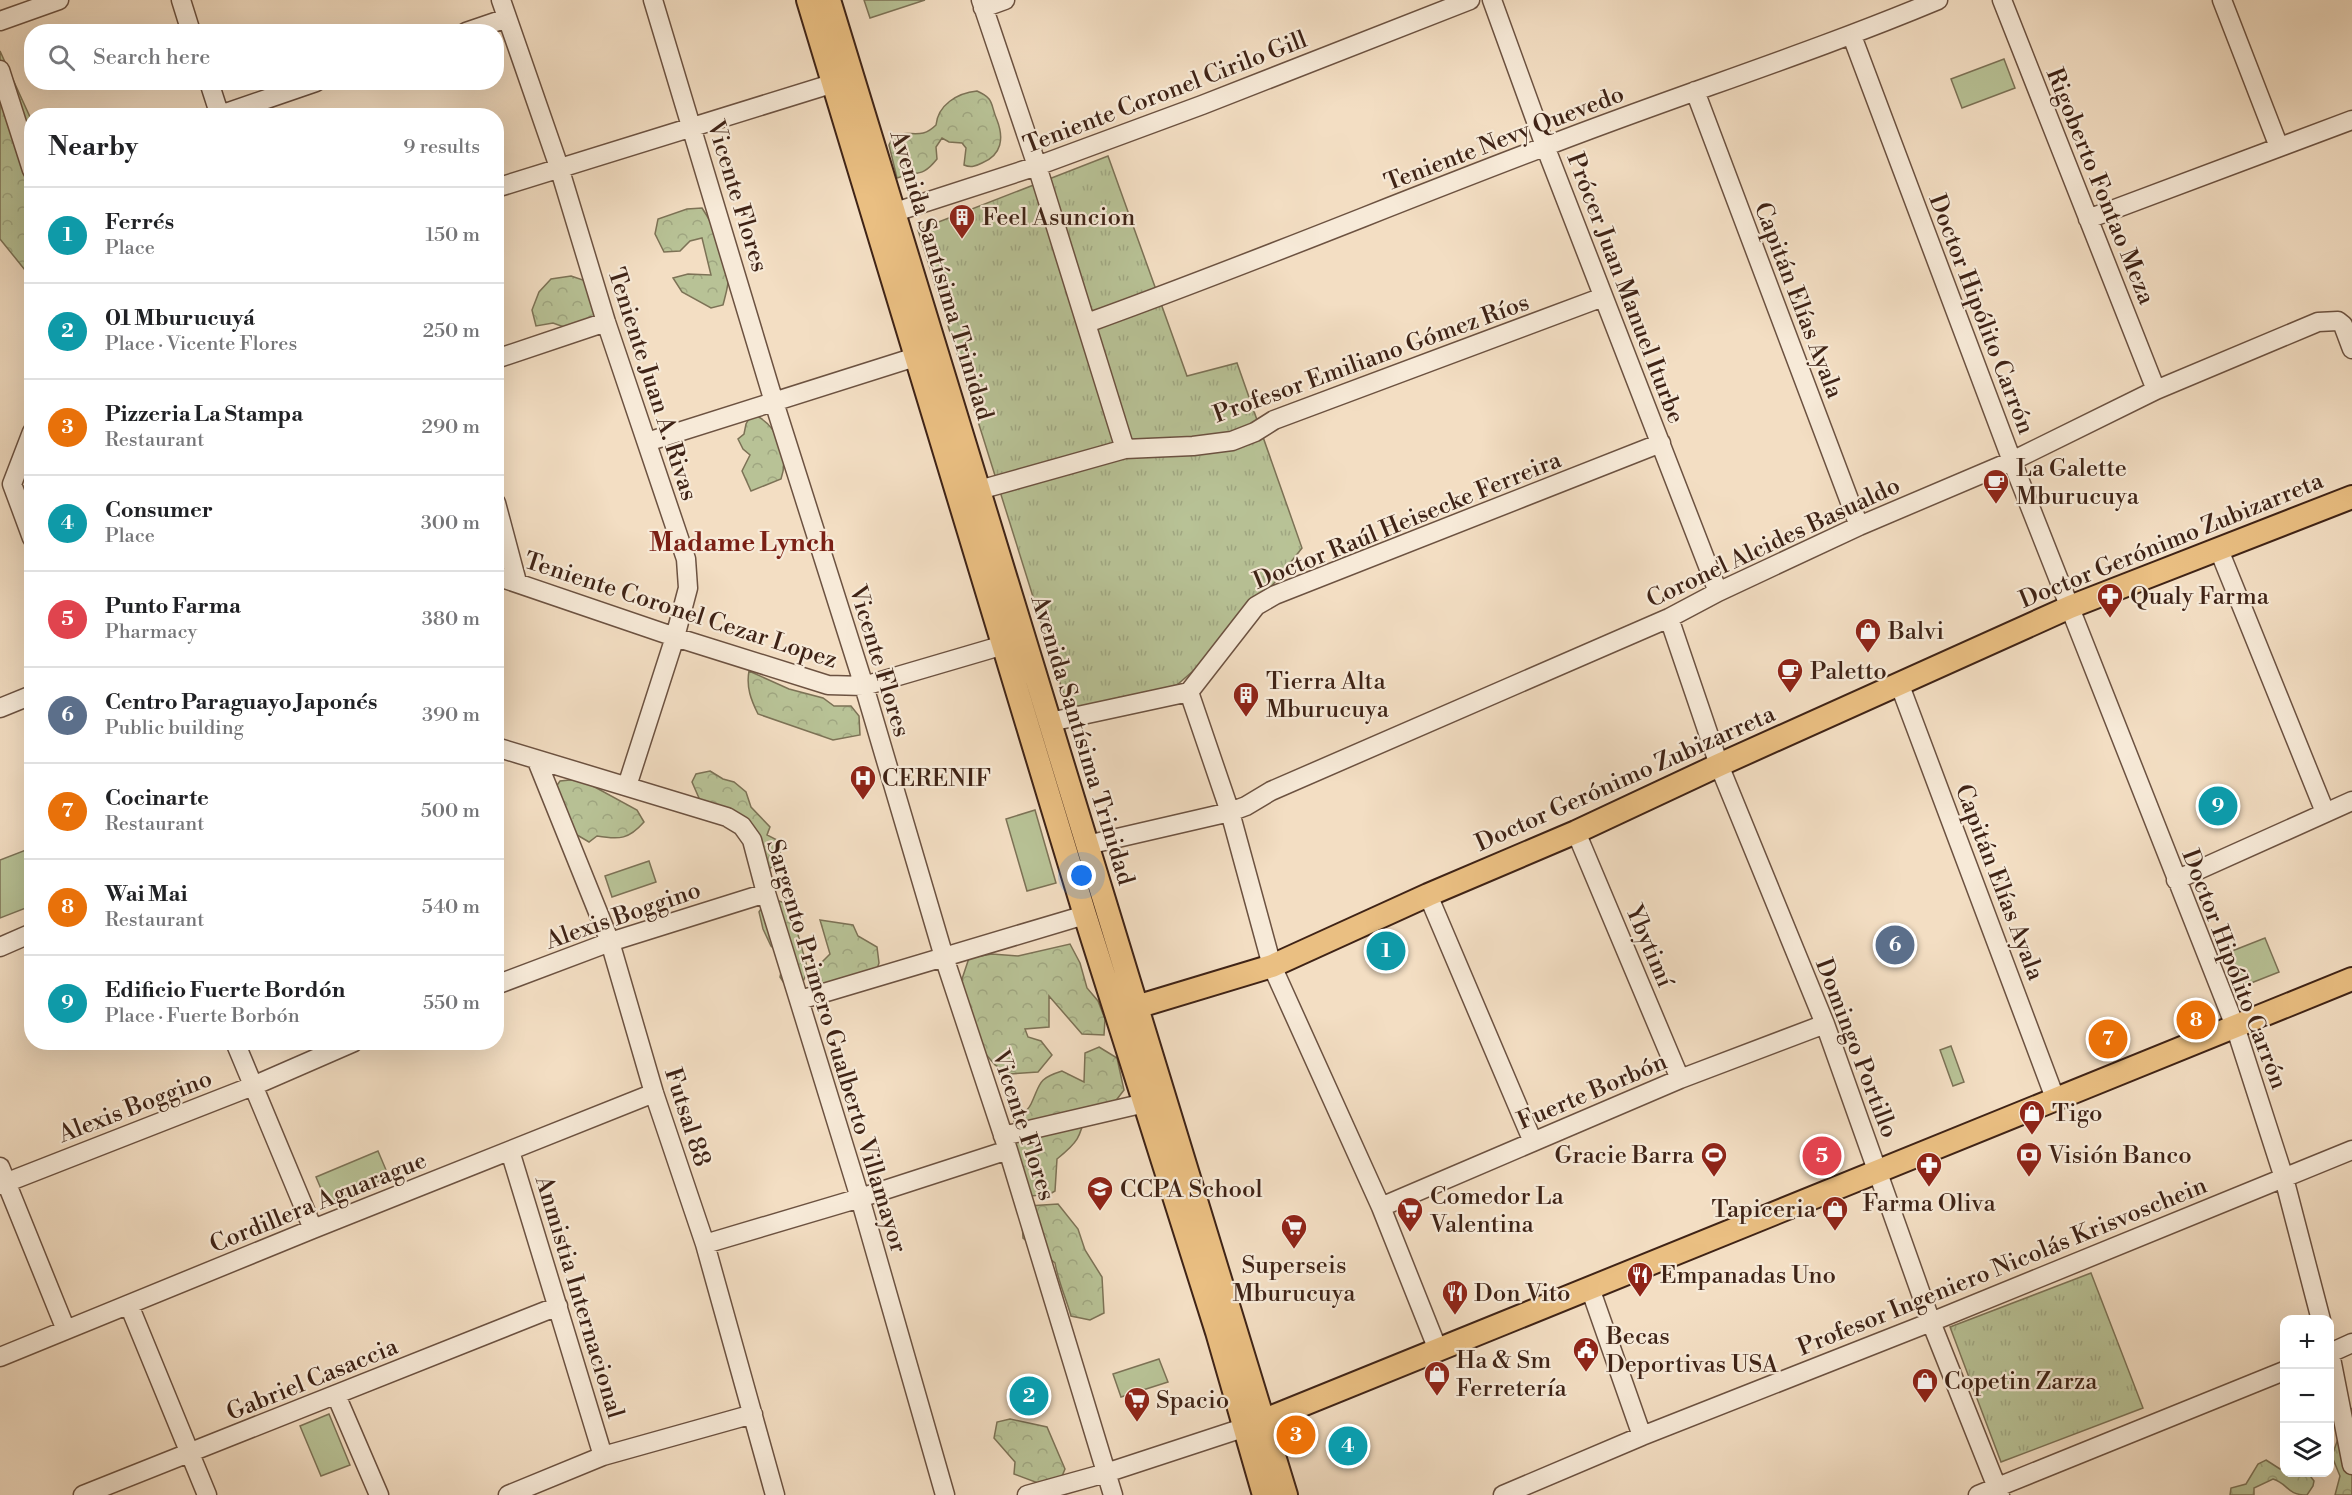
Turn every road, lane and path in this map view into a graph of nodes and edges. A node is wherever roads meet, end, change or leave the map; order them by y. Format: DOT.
graph roads {
  1 [pos="59,0"];
  2 [pos="180,0"];
  3 [pos="501,0"];
  4 [pos="653,0"];
  5 [pos="808,0"];
  6 [pos="829,0"];
  7 [pos="1005,0"];
  8 [pos="1470,0"];
  9 [pos="1492,0"];
  10 [pos="1938,0"];
  11 [pos="2001,0"];
  12 [pos="2222,0"];
  13 [pos="982,4"];
  14 [pos="507,18"];
  15 [pos="0,21"];
  16 [pos="188,24"];
  17 [pos="489,24"];
  18 [pos="1852,36"];
  19 [pos="0,70"];
  20 [pos="843,80"];
  21 [pos="212,90"];
  22 [pos="293,90"];
  23 [pos="1695,91"];
  24 [pos="218,108"];
  25 [pos="240,108"];
  26 [pos="2352,120"];
  27 [pos="692,127"];
  28 [pos="24,145"];
  29 [pos="1545,146"];
  30 [pos="2279,147"];
  31 [pos="1037,166"];
  32 [pos="559,167"];
  33 [pos="504,185"];
  34 [pos="884,216"];
  35 [pos="2088,219"];
  36 [pos="1603,297"];
  37 [pos="606,322"];
  38 [pos="1087,323"];
  39 [pos="2352,349"];
  40 [pos="926,354"];
  41 [pos="504,356"];
  42 [pos="2156,390"];
  43 [pos="774,402"];
  44 [pos="647,442"];
  45 [pos="1661,443"];
  46 [pos="1125,449"];
  47 [pos="24,453"];
  48 [pos="2012,461"];
  49 [pos="979,490"];
  50 [pos="2352,497"];
  51 [pos="24,516"];
  52 [pos="1859,526"];
  53 [pos="504,533"];
  54 [pos="2219,550"];
  55 [pos="504,578"];
  56 [pos="517,582"];
  57 [pos="1718,592"];
  58 [pos="2070,607"];
  59 [pos="1669,618"];
  60 [pos="675,637"];
  61 [pos="1014,641"];
  62 [pos="1899,683"];
  63 [pos="864,686"];
  64 [pos="1189,692"];
  65 [pos="24,698"];
  66 [pos="0,708"];
  67 [pos="1050,722"];
  68 [pos="504,750"];
  69 [pos="537,761"];
  70 [pos="1719,765"];
  71 [pos="627,786"];
  72 [pos="2352,801"];
  73 [pos="1230,812"];
  74 [pos="2325,812"];
  75 [pos="1576,832"];
  76 [pos="1087,845"];
  77 [pos="2176,880"];
  78 [pos="766,893"];
  79 [pos="1428,895"];
  80 [pos="1085,915"];
  81 [pos="24,936"];
  82 [pos="610,942"];
  83 [pos="0,947"];
  84 [pos="944,957"];
  85 [pos="1272,966"];
  86 [pos="2352,978"];
  87 [pos="504,982"];
  88 [pos="800,1000"];
  89 [pos="1126,1010"];
  90 [pos="1825,1024"];
  91 [pos="2235,1026"];
  92 [pos="238,1050"];
  93 [pos="336,1050"];
  94 [pos="1680,1079"];
  95 [pos="253,1086"];
  96 [pos="654,1094"];
  97 [pos="2055,1098"];
  98 [pos="1145,1103"];
  99 [pos="1533,1142"];
  100 [pos="1005,1143"];
  101 [pos="2352,1150"];
  102 [pos="510,1151"];
  103 [pos="1878,1170"];
  104 [pos="2,1178"];
  105 [pos="2284,1178"];
  106 [pos="860,1198"];
  107 [pos="1381,1207"];
  108 [pos="313,1228"];
  109 [pos="705,1244"];
  110 [pos="1590,1288"];
  111 [pos="129,1305"];
  112 [pos="558,1306"];
  113 [pos="2320,1315"];
  114 [pos="1931,1322"];
  115 [pos="66,1330"];
  116 [pos="2352,1343"];
  117 [pos="1438,1350"];
  118 [pos="2334,1351"];
  119 [pos="0,1358"];
  120 [pos="2333,1369"];
  121 [pos="2280,1373"];
  122 [pos="336,1395"];
  123 [pos="753,1414"];
  124 [pos="1253,1425"];
  125 [pos="1642,1436"];
  126 [pos="190,1452"];
  127 [pos="603,1456"];
  128 [pos="2352,1465"];
  129 [pos="1106,1473"];
  130 [pos="1998,1491"];
  131 [pos="82,1495"];
  132 [pos="207,1495"];
  133 [pos="379,1495"];
  134 [pos="508,1495"];
  135 [pos="775,1495"];
  136 [pos="945,1495"];
  137 [pos="1027,1495"];
  138 [pos="1113,1495"];
  139 [pos="1264,1495"];
  140 [pos="1286,1495"];
  141 [pos="1503,1495"];
  142 [pos="1978,1495"];
  1 -- 15 [label="street"];
  2 -- 16 [label="street"];
  3 -- 14 [label="street, Teniente Juan A. Rivas"];
  4 -- 27 [label="street, Vicente Flores"];
  5 -- 20 [label="main road, Avenida Santísima Trinidad"];
  6 -- 20 [label="main road, Avenida Santísima Trinidad"];
  7 -- 13 [label="street"];
  8 -- 31 [label="street, Teniente Coronel Cirilo Gill"];
  9 -- 29 [label="street, Prócer Juan Manuel Iturbe"];
  10 -- 18 [label="street, Teniente Nevy Quevedo"];
  11 -- 35 [label="street, Rigoberto Fontao Meza"];
  12 -- 30 [label="street"];
  13 -- 31 [label="street"];
  14 -- 17 [label="street"];
  14 -- 32 [label="street, Teniente Juan A. Rivas"];
  18 -- 23 [label="street, Teniente Nevy Quevedo"];
  18 -- 48 [label="street, Doctor Hipólito Carrón"];
  19 -- 28 [label="street"];
  20 -- 27 [label="street"];
  20 -- 34 [label="main road, Avenida Santísima Trinidad"];
  21 -- 24 [label="street"];
  22 -- 25 [label="street"];
  23 -- 29 [label="street, Teniente Nevy Quevedo"];
  23 -- 52 [label="street, Capitán Elías Ayala"];
  26 -- 30 [label="street"];
  27 -- 32 [label="street"];
  27 -- 43 [label="street, Vicente Flores"];
  29 -- 36 [label="street, Prócer Juan Manuel Iturbe"];
  29 -- 38 [label="street, Teniente Nevy Quevedo"];
  30 -- 35 [label="street"];
  31 -- 34 [label="street, Teniente Coronel Cirilo Gill"];
  31 -- 38 [label="street"];
  32 -- 33 [label="street"];
  32 -- 37 [label="street, Teniente Juan A. Rivas"];
  34 -- 40 [label="main road, Avenida Santísima Trinidad"];
  35 -- 42 [label="street, Rigoberto Fontao Meza"];
  36 -- 45 [label="street, Prócer Juan Manuel Iturbe"];
  36 -- 46 [label="street, Profesor Emiliano Gómez Ríos"];
  37 -- 41 [label="street"];
  37 -- 44 [label="street, Teniente Juan A. Rivas"];
  38 -- 46 [label="street"];
  39 -- 42 [label="street, Coronel Alcides Basualdo"];
  40 -- 43 [label="street"];
  40 -- 49 [label="main road, Avenida Santísima Trinidad"];
  40 -- 61 [label="main road, Avenida Santísima Trinidad"];
  42 -- 48 [label="street, Coronel Alcides Basualdo"];
  43 -- 44 [label="street"];
  43 -- 63 [label="street, Vicente Flores"];
  44 -- 60 [label="street, Teniente Juan A. Rivas"];
  45 -- 57 [label="street, Prócer Juan Manuel Iturbe"];
  45 -- 64 [label="street, Doctor Raúl Heisecke Ferreira"];
  46 -- 49 [label="street, Profesor Emiliano Gómez Ríos"];
  47 -- 51 [label="street"];
  48 -- 52 [label="street, Coronel Alcides Basualdo"];
  48 -- 58 [label="street, Doctor Hipólito Carrón"];
  49 -- 61 [label="main road, Avenida Santísima Trinidad"];
  50 -- 54 [label="main road, Doctor Gerónimo Zubizarreta"];
  52 -- 57 [label="street, Coronel Alcides Basualdo"];
  53 -- 56 [label="street"];
  54 -- 58 [label="main road, Doctor Gerónimo Zubizarreta"];
  54 -- 74 [label="street"];
  55 -- 56 [label="street, Teniente Coronel Cezar Lopez"];
  56 -- 60 [label="street, Teniente Coronel Cezar Lopez"];
  57 -- 59 [label="street, Coronel Alcides Basualdo"];
  58 -- 62 [label="main road, Doctor Gerónimo Zubizarreta"];
  58 -- 77 [label="street, Doctor Hipólito Carrón"];
  59 -- 70 [label="street, Domingo Portillo"];
  59 -- 73 [label="street, Coronel Alcides Basualdo"];
  60 -- 63 [label="street, Teniente Coronel Cezar Lopez"];
  60 -- 71 [label="street, Teniente Juan A. Rivas"];
  61 -- 63 [label="street, Teniente Coronel Cezar Lopez"];
  61 -- 67 [label="main road, Avenida Santísima Trinidad"];
  61 -- 80 [label="main road, Avenida Santísima Trinidad"];
  62 -- 70 [label="main road, Doctor Gerónimo Zubizarreta"];
  62 -- 97 [label="street, Capitán Elías Ayala"];
  63 -- 84 [label="street, Vicente Flores"];
  64 -- 67 [label="street"];
  64 -- 73 [label="street"];
  65 -- 66 [label="street"];
  67 -- 76 [label="main road, Avenida Santísima Trinidad"];
  68 -- 69 [label="street, Sargento Primero Gualberto Villamayor"];
  69 -- 71 [label="street, Sargento Primero Gualberto Villamayor"];
  69 -- 82 [label="street, Futsal 88"];
  70 -- 75 [label="main road, Doctor Gerónimo Zubizarreta"];
  70 -- 90 [label="street, Domingo Portillo"];
  71 -- 78 [label="street, Sargento Primero Gualberto Villamayor"];
  72 -- 74 [label="street"];
  73 -- 76 [label="street, Coronel Alcides Basualdo"];
  73 -- 85 [label="street"];
  74 -- 77 [label="street"];
  75 -- 79 [label="main road, Doctor Gerónimo Zubizarreta"];
  75 -- 94 [label="street, Ybytimí"];
  76 -- 89 [label="main road, Avenida Santísima Trinidad"];
  77 -- 91 [label="street, Doctor Hipólito Carrón"];
  78 -- 82 [label="street, Alexis Boggino"];
  78 -- 88 [label="street, Sargento Primero Gualberto Villamayor"];
  79 -- 85 [label="main road, Doctor Gerónimo Zubizarreta"];
  79 -- 99 [label="street"];
  80 -- 84 [label="street"];
  80 -- 89 [label="main road, Avenida Santísima Trinidad"];
  81 -- 83 [label="street"];
  82 -- 87 [label="street, Alexis Boggino"];
  82 -- 96 [label="street, Futsal 88"];
  84 -- 88 [label="street"];
  84 -- 100 [label="street, Vicente Flores"];
  85 -- 89 [label="main road, Doctor Gerónimo Zubizarreta"];
  85 -- 107 [label="street"];
  86 -- 91 [label="main road"];
  88 -- 106 [label="street, Sargento Primero Gualberto Villamayor"];
  89 -- 98 [label="main road, Avenida Santísima Trinidad"];
  89 -- 124 [label="main road, Avenida Santísima Trinidad"];
  90 -- 94 [label="street, Fuerte Borbón"];
  90 -- 103 [label="street, Domingo Portillo"];
  91 -- 97 [label="main road"];
  91 -- 105 [label="street, Doctor Hipólito Carrón"];
  92 -- 95 [label="street"];
  93 -- 95 [label="street, Alexis Boggino"];
  94 -- 99 [label="street, Fuerte Borbón"];
  95 -- 104 [label="street, Alexis Boggino"];
  95 -- 108 [label="street"];
  96 -- 102 [label="street, Cordillera Aguarague"];
  96 -- 109 [label="street, Futsal 88"];
  97 -- 103 [label="main road"];
  98 -- 100 [label="street"];
  98 -- 124 [label="main road, Avenida Santísima Trinidad"];
  99 -- 107 [label="street, Fuerte Borbón"];
  100 -- 106 [label="street"];
  100 -- 129 [label="street, Vicente Flores"];
  101 -- 105 [label="street, Profesor Ingeniero Nicolás Krisvoschein"];
  102 -- 108 [label="street, Cordillera Aguarague"];
  102 -- 112 [label="street, Anmistia Internacional"];
  103 -- 110 [label="main road"];
  103 -- 114 [label="street, Domingo Portillo"];
  104 -- 115 [label="street"];
  105 -- 113 [label="street, Doctor Hipólito Carrón"];
  105 -- 114 [label="street, Profesor Ingeniero Nicolás Krisvoschein"];
  106 -- 109 [label="street"];
  106 -- 136 [label="street, Sargento Primero Gualberto Villamayor"];
  107 -- 117 [label="street"];
  108 -- 111 [label="street, Cordillera Aguarague"];
  109 -- 123 [label="street, Futsal 88"];
  110 -- 117 [label="main road"];
  110 -- 125 [label="street"];
  111 -- 115 [label="street, Cordillera Aguarague"];
  111 -- 126 [label="street"];
  112 -- 122 [label="street, Gabriel Casaccia"];
  112 -- 127 [label="street, Anmistia Internacional"];
  114 -- 125 [label="street, Profesor Ingeniero Nicolás Krisvoschein"];
  114 -- 130 [label="street, Domingo Portillo"];
  115 -- 119 [label="street, Cordillera Aguarague"];
  116 -- 118 [label="street"];
  117 -- 124 [label="main road"];
  120 -- 128 [label="street"];
  121 -- 130 [label="street"];
  122 -- 126 [label="street, Gabriel Casaccia"];
  122 -- 133 [label="street"];
  123 -- 127 [label="street"];
  123 -- 135 [label="street, Futsal 88"];
  124 -- 129 [label="street"];
  124 -- 139 [label="main road, Avenida Santísima Trinidad"];
  124 -- 140 [label="main road, Avenida Santísima Trinidad"];
  125 -- 141 [label="street, Profesor Ingeniero Nicolás Krisvoschein"];
  126 -- 131 [label="street, Gabriel Casaccia"];
  126 -- 132 [label="street"];
  127 -- 134 [label="street"];
  129 -- 137 [label="street"];
  129 -- 138 [label="street, Vicente Flores"];
  130 -- 142 [label="street"];
}
